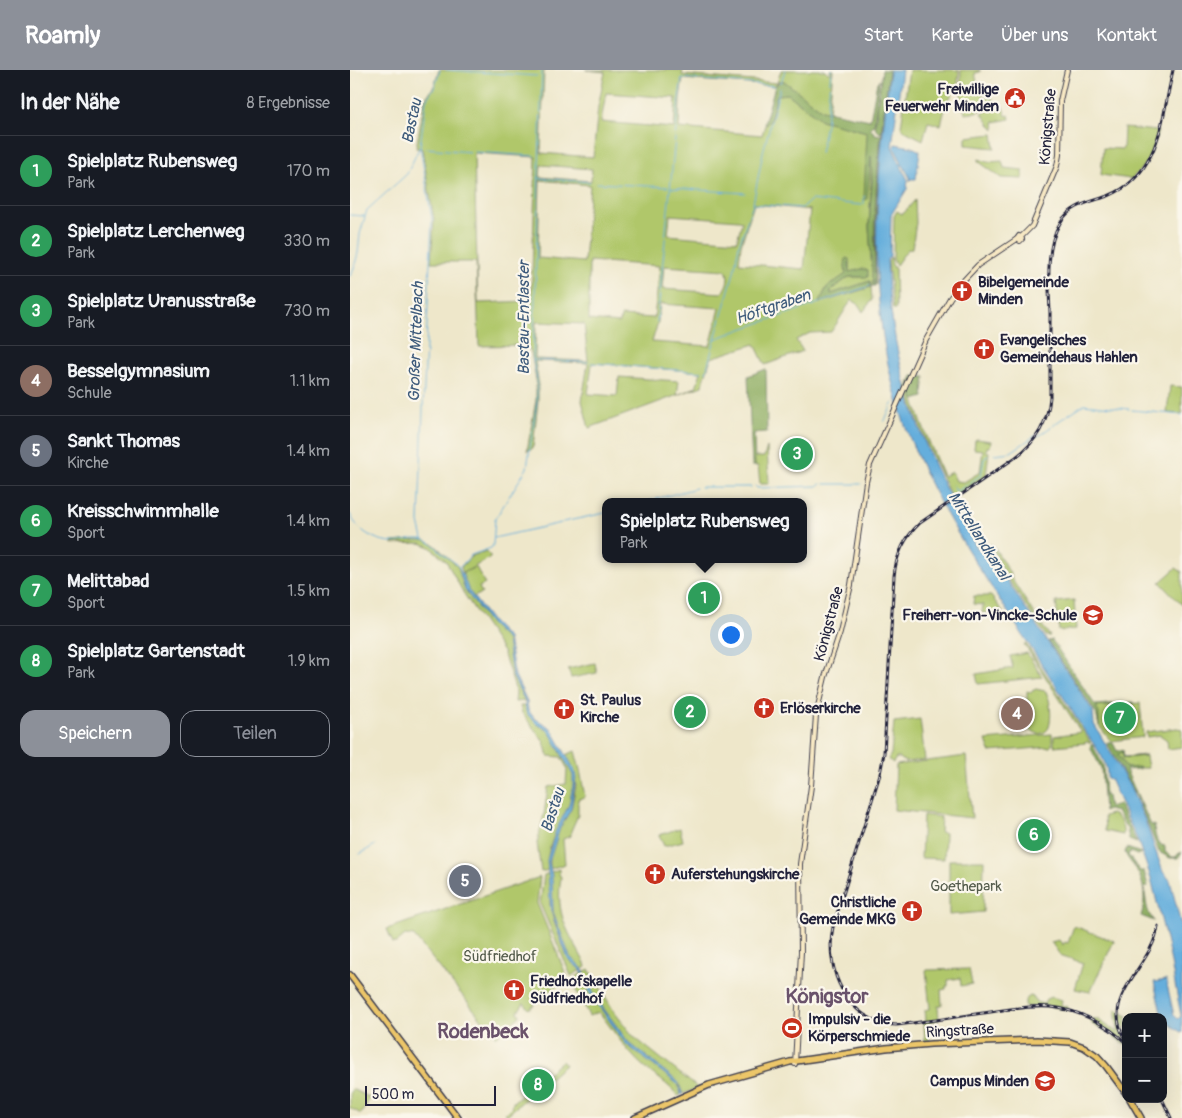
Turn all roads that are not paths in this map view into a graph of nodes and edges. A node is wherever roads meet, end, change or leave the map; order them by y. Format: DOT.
graph roads {
  1 [pos="1067,70"];
  2 [pos="350,975"];
  3 [pos="795,1063"];
  4 [pos="1122,1091"];
  5 [pos="682,1097"];
  6 [pos="1130,1103"];
  7 [pos="458,1118"];
  8 [pos="635,1118"];
  9 [pos="643,1118"];
  10 [pos="1139,1118"];
  1 -- 3 [label="main road, Königstraße"];
  2 -- 7 [label="main road"];
  3 -- 4 [label="main road, Ringstraße"];
  3 -- 5 [label="main road, Ringstraße"];
  5 -- 8 [label="main road, Ringstraße"];
  5 -- 9 [label="main road, Ringstraße"];
  6 -- 10 [label="main road, Ringstraße"];
}
